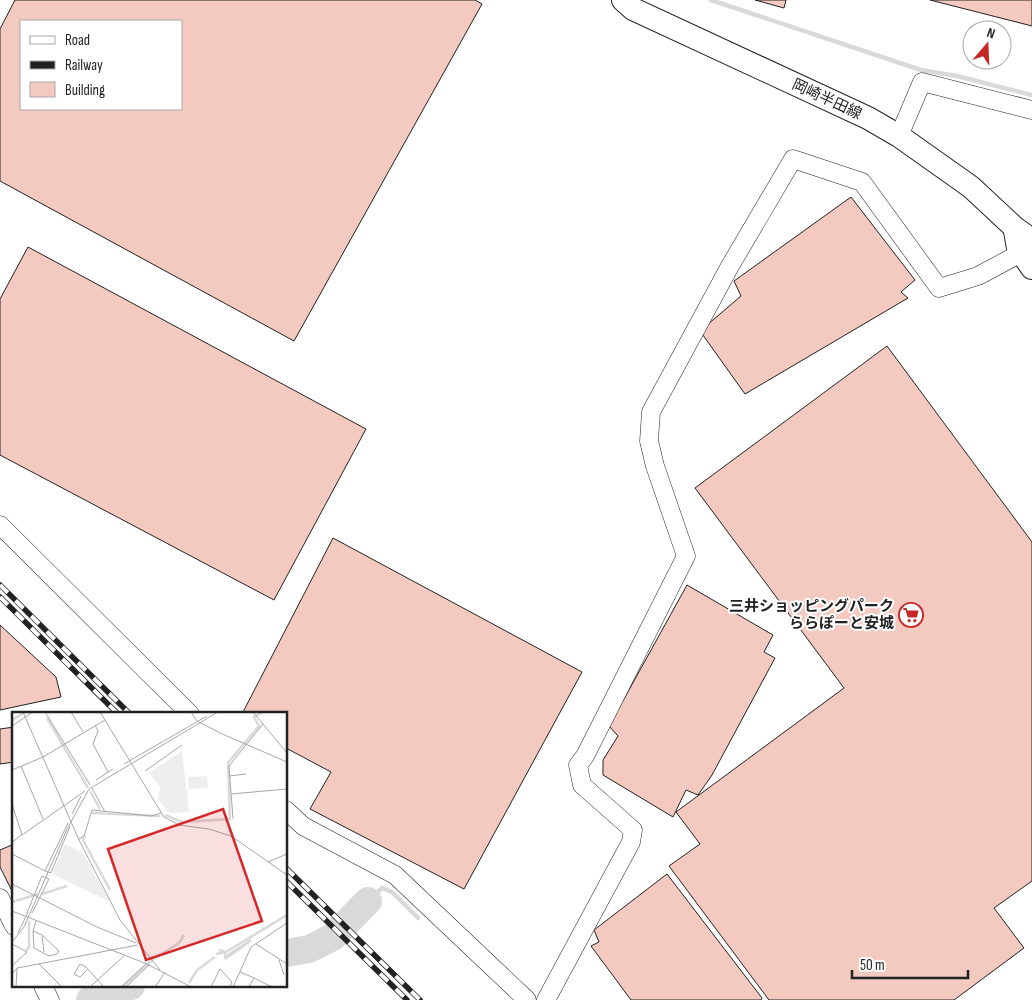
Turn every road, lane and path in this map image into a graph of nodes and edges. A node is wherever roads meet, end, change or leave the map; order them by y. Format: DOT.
graph roads {
  1 [pos="622,0"];
  2 [pos="1032,110"];
  3 [pos="899,136"];
  4 [pos="1028,255"];
  5 [pos="0,525"];
  6 [pos="188,712"];
  7 [pos="288,812"];
  8 [pos="0,898"];
  9 [pos="12,922"];
  10 [pos="45,988"];
  11 [pos="50,1000"];
  12 [pos="527,1000"];
  13 [pos="546,1000"];
  1 -- 3 [label="main road, 岡崎半田線"];
  2 -- 3 [label="street"];
  3 -- 4 [label="main road, 岡崎半田線"];
  4 -- 13 [label="street"];
  5 -- 6 [label="street"];
  7 -- 12 [label="street"];
  8 -- 9 [label="street"];
  10 -- 11 [label="street"];
}
